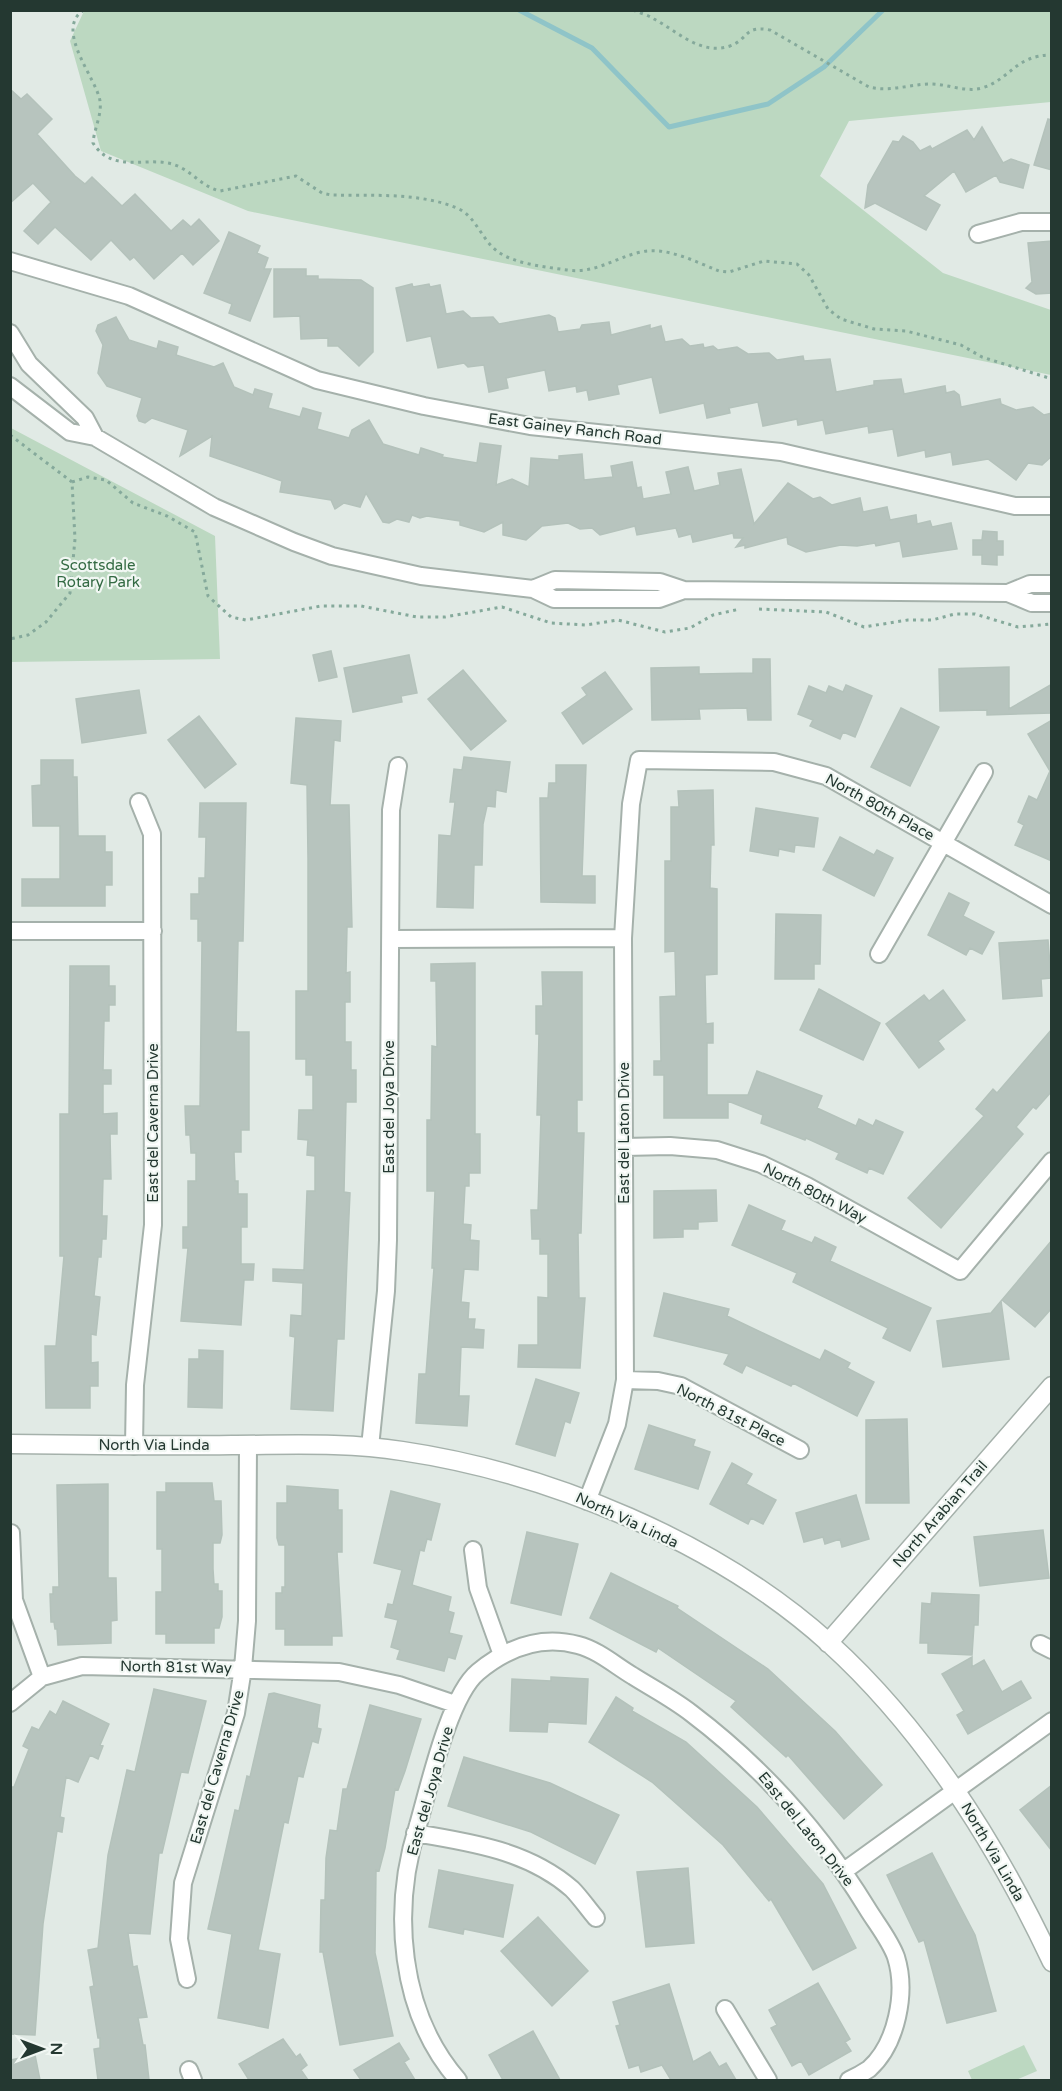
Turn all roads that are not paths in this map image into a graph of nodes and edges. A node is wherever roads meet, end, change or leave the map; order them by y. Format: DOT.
graph roads {
  1 [pos="1052,222"];
  2 [pos="978,234"];
  3 [pos="10,261"];
  4 [pos="12,342"];
  5 [pos="10,386"];
  6 [pos="95,437"];
  7 [pos="1052,506"];
  8 [pos="1052,584"];
  9 [pos="1008,593"];
  10 [pos="1052,603"];
  11 [pos="639,760"];
  12 [pos="398,766"];
  13 [pos="984,772"];
  14 [pos="139,802"];
  15 [pos="942,842"];
  16 [pos="1052,905"];
  17 [pos="10,931"];
  18 [pos="153,931"];
  19 [pos="623,938"];
  20 [pos="390,939"];
  21 [pos="879,954"];
  22 [pos="624,1147"];
  23 [pos="1052,1161"];
  24 [pos="625,1380"];
  25 [pos="1052,1386"];
  26 [pos="10,1444"];
  27 [pos="248,1445"];
  28 [pos="134,1446"];
  29 [pos="370,1448"];
  30 [pos="800,1450"];
  31 [pos="587,1501"];
  32 [pos="11,1533"];
  33 [pos="473,1550"];
  34 [pos="828,1642"];
  35 [pos="502,1655"];
  36 [pos="243,1668"];
  37 [pos="42,1677"];
  38 [pos="10,1703"];
  39 [pos="455,1704"];
  40 [pos="1052,1721"];
  41 [pos="956,1789"];
  42 [pos="415,1833"];
  43 [pos="844,1870"];
  44 [pos="596,1918"];
  45 [pos="1052,1962"];
  46 [pos="187,1979"];
  47 [pos="725,2010"];
  48 [pos="458,2080"];
  49 [pos="768,2080"];
  50 [pos="849,2080"];
  1 -- 2 [label="street"];
  3 -- 7 [label="street, East Gainey Ranch Road"];
  4 -- 6 [label="street"];
  5 -- 6 [label="street"];
  6 -- 9 [label="street"];
  8 -- 9 [label="street"];
  9 -- 10 [label="street"];
  11 -- 15 [label="street, North 80th Place"];
  11 -- 19 [label="street, East del Laton Drive"];
  12 -- 20 [label="street, East del Joya Drive"];
  13 -- 15 [label="street, North 80th Place"];
  14 -- 18 [label="street, East del Caverna Drive"];
  15 -- 16 [label="street, North 80th Place"];
  15 -- 21 [label="street, North 80th Place"];
  17 -- 18 [label="street"];
  18 -- 28 [label="street, East del Caverna Drive"];
  19 -- 20 [label="street"];
  19 -- 22 [label="street, East del Laton Drive"];
  20 -- 29 [label="street, East del Joya Drive"];
  22 -- 23 [label="street, North 80th Way"];
  22 -- 24 [label="street, East del Laton Drive"];
  24 -- 30 [label="street, North 81st Place"];
  24 -- 31 [label="street, East del Laton Drive"];
  25 -- 34 [label="street, North Arabian Trail"];
  26 -- 28 [label="street, North Via Linda"];
  27 -- 28 [label="street, North Via Linda"];
  27 -- 29 [label="street, North Via Linda"];
  27 -- 36 [label="street, East del Caverna Drive"];
  29 -- 31 [label="street, North Via Linda"];
  31 -- 34 [label="street, North Via Linda"];
  32 -- 37 [label="street"];
  33 -- 35 [label="street"];
  34 -- 41 [label="street, North Via Linda"];
  35 -- 39 [label="street, East del Laton Drive"];
  35 -- 43 [label="street, East del Laton Drive"];
  36 -- 37 [label="street, North 81st Way"];
  36 -- 39 [label="street, North 81st Way"];
  36 -- 46 [label="street, East del Caverna Drive"];
  37 -- 38 [label="street"];
  39 -- 42 [label="street, East del Joya Drive"];
  40 -- 41 [label="street"];
  41 -- 43 [label="street"];
  41 -- 45 [label="street, North Via Linda"];
  42 -- 44 [label="street"];
  42 -- 48 [label="street, East del Joya Drive"];
  43 -- 50 [label="street, East del Laton Drive"];
  47 -- 49 [label="street"];
}
